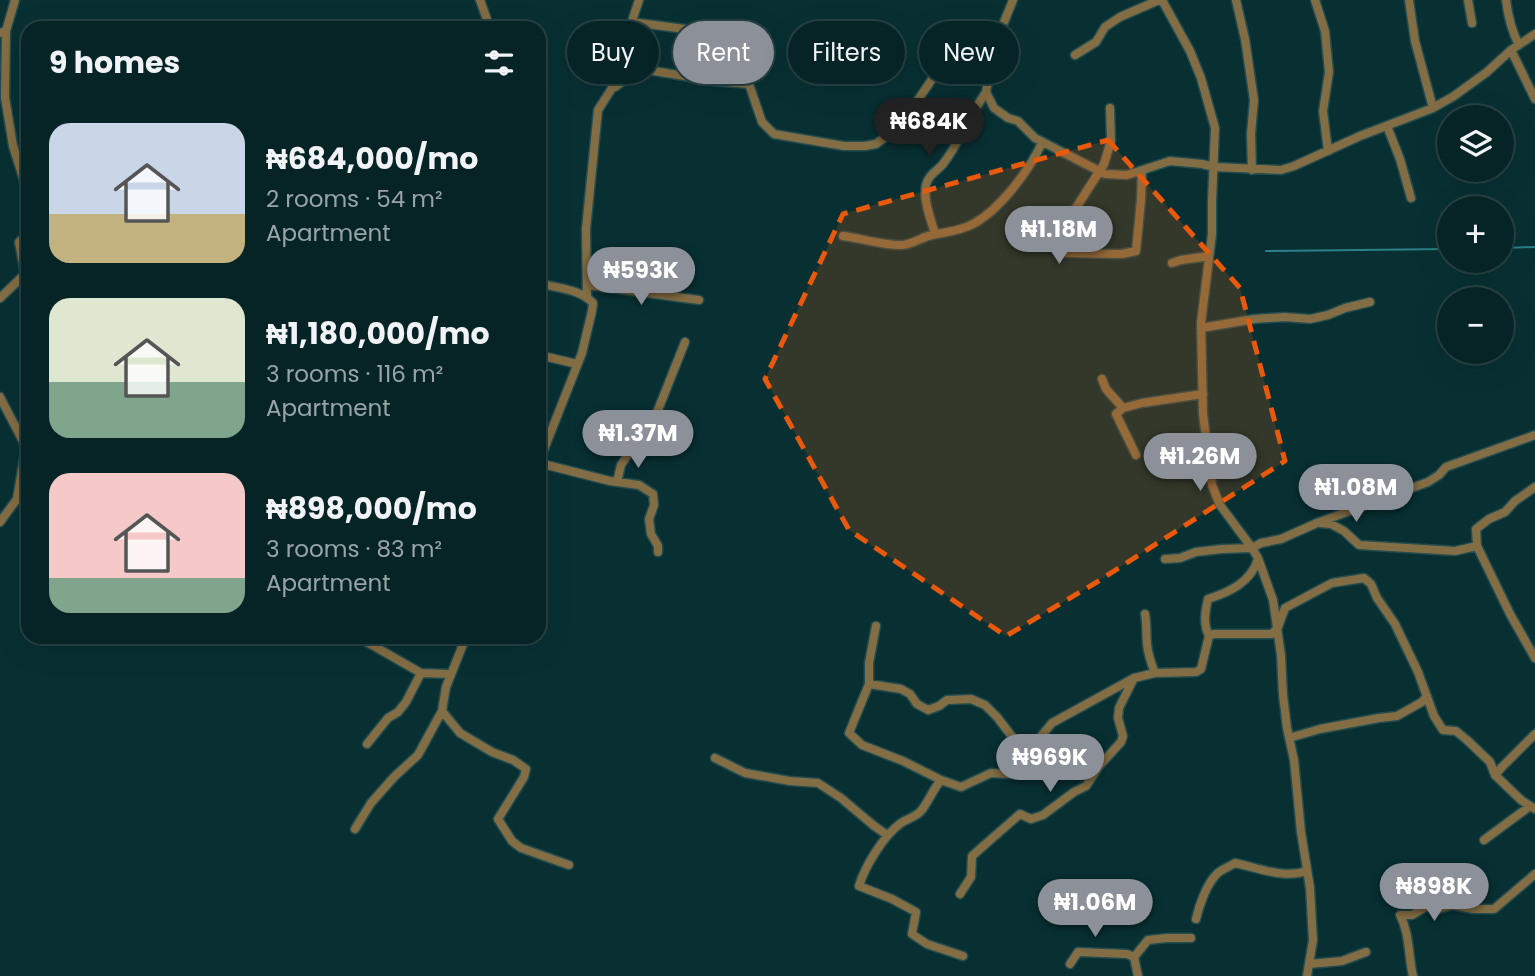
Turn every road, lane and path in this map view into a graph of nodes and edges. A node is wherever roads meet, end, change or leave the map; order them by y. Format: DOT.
graph roads {
  1 [pos="15,0"];
  2 [pos="480,0"];
  3 [pos="639,0"];
  4 [pos="1013,0"];
  5 [pos="1160,0"];
  6 [pos="1236,0"];
  7 [pos="1315,0"];
  8 [pos="1409,0"];
  9 [pos="1468,0"];
  10 [pos="1506,0"];
  11 [pos="488,21"];
  12 [pos="631,21"];
  13 [pos="1004,21"];
  14 [pos="1472,23"];
  15 [pos="3,32"];
  16 [pos="1535,34"];
  17 [pos="1515,47"];
  18 [pos="1075,55"];
  19 [pos="614,84"];
  20 [pos="618,84"];
  21 [pos="749,84"];
  22 [pos="929,84"];
  23 [pos="988,84"];
  24 [pos="610,90"];
  25 [pos="986,92"];
  26 [pos="1535,99"];
  27 [pos="1110,108"];
  28 [pos="1433,108"];
  29 [pos="1387,126"];
  30 [pos="1042,143"];
  31 [pos="1328,151"];
  32 [pos="1214,167"];
  33 [pos="1252,170"];
  34 [pos="21,171"];
  35 [pos="1142,171"];
  36 [pos="1101,172"];
  37 [pos="1411,198"];
  38 [pos="934,234"];
  39 [pos="843,236"];
  40 [pos="1209,256"];
  41 [pos="1172,263"];
  42 [pos="21,278"];
  43 [pos="546,285"];
  44 [pos="587,285"];
  45 [pos="587,297"];
  46 [pos="0,298"];
  47 [pos="699,300"];
  48 [pos="1370,302"];
  49 [pos="1201,328"];
  50 [pos="685,342"];
  51 [pos="546,357"];
  52 [pos="577,364"];
  53 [pos="1102,379"];
  54 [pos="1203,394"];
  55 [pos="0,397"];
  56 [pos="1122,408"];
  57 [pos="1535,435"];
  58 [pos="21,437"];
  59 [pos="546,445"];
  60 [pos="1136,455"];
  61 [pos="546,465"];
  62 [pos="21,476"];
  63 [pos="617,482"];
  64 [pos="1535,487"];
  65 [pos="0,522"];
  66 [pos="1317,523"];
  67 [pos="1477,546"];
  68 [pos="1252,548"];
  69 [pos="659,552"];
  70 [pos="1258,558"];
  71 [pos="1165,559"];
  72 [pos="1144,614"];
  73 [pos="876,626"];
  74 [pos="1278,628"];
  75 [pos="1209,636"];
  76 [pos="370,644"];
  77 [pos="463,644"];
  78 [pos="1535,658"];
  79 [pos="421,673"];
  80 [pos="1154,673"];
  81 [pos="451,674"];
  82 [pos="1135,678"];
  83 [pos="869,684"];
  84 [pos="1427,696"];
  85 [pos="442,711"];
  86 [pos="1535,734"];
  87 [pos="1289,738"];
  88 [pos="367,744"];
  89 [pos="1025,751"];
  90 [pos="715,758"];
  91 [pos="1495,775"];
  92 [pos="941,780"];
  93 [pos="1532,807"];
  94 [pos="355,829"];
  95 [pos="887,835"];
  96 [pos="1484,840"];
  97 [pos="569,865"];
  98 [pos="1307,871"];
  99 [pos="1535,874"];
  100 [pos="960,894"];
  101 [pos="1196,919"];
  102 [pos="1191,939"];
  103 [pos="1366,952"];
  104 [pos="963,956"];
  105 [pos="1134,957"];
  106 [pos="1070,964"];
  107 [pos="1310,964"];
  108 [pos="1138,976"];
  109 [pos="1307,976"];
  110 [pos="1413,976"];
  1 -- 15 [label="street"];
  2 -- 11 [label="street"];
  3 -- 12 [label="street"];
  4 -- 13 [label="street"];
  5 -- 18 [label="street"];
  5 -- 32 [label="street"];
  6 -- 33 [label="street"];
  7 -- 31 [label="street"];
  8 -- 28 [label="street"];
  9 -- 14 [label="street"];
  10 -- 17 [label="street"];
  15 -- 34 [label="street"];
  16 -- 17 [label="street"];
  17 -- 26 [label="street"];
  17 -- 28 [label="street"];
  19 -- 24 [label="street"];
  20 -- 24 [label="street"];
  21 -- 22 [label="street"];
  23 -- 25 [label="street"];
  24 -- 44 [label="street"];
  25 -- 30 [label="street"];
  25 -- 38 [label="street"];
  27 -- 36 [label="street"];
  28 -- 29 [label="street"];
  29 -- 31 [label="street"];
  29 -- 37 [label="street"];
  30 -- 36 [label="street"];
  30 -- 38 [label="street"];
  31 -- 33 [label="street"];
  32 -- 33 [label="street"];
  32 -- 35 [label="street"];
  32 -- 40 [label="street"];
  35 -- 36 [label="street"];
  35 -- 36 [label="street"];
  38 -- 39 [label="street"];
  40 -- 41 [label="street"];
  40 -- 49 [label="street"];
  42 -- 46 [label="street"];
  43 -- 45 [label="street"];
  44 -- 45 [label="street"];
  44 -- 47 [label="street"];
  45 -- 52 [label="street"];
  48 -- 49 [label="street"];
  49 -- 54 [label="street"];
  50 -- 63 [label="street"];
  51 -- 52 [label="street"];
  52 -- 59 [label="street"];
  53 -- 56 [label="street"];
  54 -- 56 [label="street"];
  54 -- 68 [label="street"];
  55 -- 58 [label="street"];
  56 -- 60 [label="street"];
  57 -- 66 [label="street"];
  61 -- 63 [label="street"];
  62 -- 65 [label="street"];
  63 -- 69 [label="street"];
  64 -- 67 [label="street"];
  66 -- 67 [label="street"];
  66 -- 68 [label="street"];
  67 -- 78 [label="street"];
  68 -- 70 [label="street"];
  68 -- 71 [label="street"];
  70 -- 74 [label="street"];
  70 -- 75 [label="street"];
  72 -- 80 [label="street"];
  73 -- 83 [label="street"];
  74 -- 75 [label="street"];
  74 -- 84 [label="street"];
  74 -- 87 [label="street"];
  75 -- 80 [label="street"];
  76 -- 79 [label="street"];
  77 -- 81 [label="street"];
  79 -- 81 [label="street"];
  79 -- 88 [label="street"];
  80 -- 82 [label="street"];
  81 -- 85 [label="street"];
  82 -- 89 [label="street"];
  82 -- 100 [label="street"];
  83 -- 89 [label="street"];
  83 -- 92 [label="street"];
  84 -- 87 [label="street"];
  84 -- 91 [label="street"];
  85 -- 94 [label="street"];
  85 -- 97 [label="street"];
  86 -- 91 [label="street"];
  87 -- 98 [label="street"];
  89 -- 92 [label="street"];
  90 -- 95 [label="street"];
  91 -- 93 [label="street"];
  92 -- 95 [label="street"];
  93 -- 96 [label="street"];
  95 -- 104 [label="street"];
  98 -- 101 [label="street"];
  98 -- 107 [label="street"];
  99 -- 110 [label="street"];
  102 -- 105 [label="street"];
  103 -- 107 [label="street"];
  105 -- 106 [label="street"];
  105 -- 108 [label="street"];
  107 -- 109 [label="street"];
}
